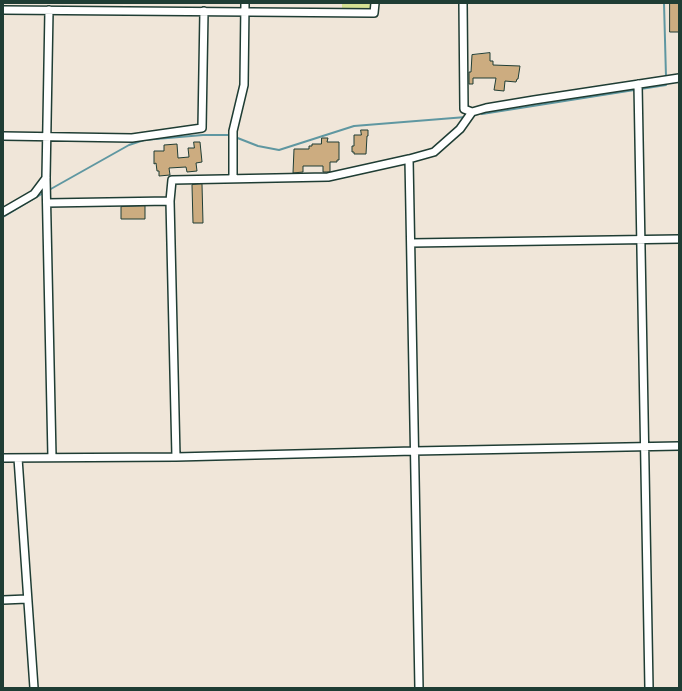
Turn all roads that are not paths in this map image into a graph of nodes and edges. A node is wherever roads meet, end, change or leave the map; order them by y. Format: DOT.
graph roads {
  1 [pos="245,3"];
  2 [pos="375,3"];
  3 [pos="463,3"];
  4 [pos="3,10"];
  5 [pos="49,10"];
  6 [pos="204,11"];
  7 [pos="245,12"];
  8 [pos="679,78"];
  9 [pos="638,88"];
  10 [pos="472,112"];
  11 [pos="3,136"];
  12 [pos="48,136"];
  13 [pos="409,159"];
  14 [pos="46,178"];
  15 [pos="233,179"];
  16 [pos="47,196"];
  17 [pos="170,201"];
  18 [pos="3,212"];
  19 [pos="679,239"];
  20 [pos="640,240"];
  21 [pos="411,243"];
  22 [pos="679,446"];
  23 [pos="644,447"];
  24 [pos="414,451"];
  25 [pos="52,457"];
  26 [pos="176,457"];
  27 [pos="3,458"];
  28 [pos="18,458"];
  29 [pos="27,599"];
  30 [pos="3,600"];
  31 [pos="34,688"];
  32 [pos="419,688"];
  33 [pos="649,688"];
  1 -- 7 [label="street"];
  2 -- 7 [label="street"];
  3 -- 10 [label="street"];
  4 -- 5 [label="street"];
  5 -- 6 [label="street"];
  5 -- 12 [label="street"];
  6 -- 7 [label="street"];
  6 -- 12 [label="street"];
  7 -- 15 [label="street"];
  8 -- 9 [label="street"];
  9 -- 10 [label="street"];
  9 -- 20 [label="street"];
  10 -- 13 [label="street"];
  11 -- 12 [label="street"];
  12 -- 14 [label="street"];
  13 -- 15 [label="street"];
  13 -- 21 [label="street"];
  14 -- 16 [label="street"];
  14 -- 18 [label="street"];
  15 -- 17 [label="street"];
  16 -- 17 [label="street"];
  16 -- 25 [label="street"];
  17 -- 26 [label="street"];
  19 -- 20 [label="street"];
  20 -- 21 [label="street"];
  20 -- 23 [label="street"];
  21 -- 24 [label="street"];
  22 -- 23 [label="street"];
  23 -- 24 [label="street"];
  23 -- 33 [label="street"];
  24 -- 26 [label="street"];
  24 -- 32 [label="street"];
  25 -- 26 [label="street"];
  25 -- 28 [label="street"];
  27 -- 28 [label="street"];
  28 -- 29 [label="street"];
  29 -- 30 [label="street"];
  29 -- 31 [label="street"];
}
